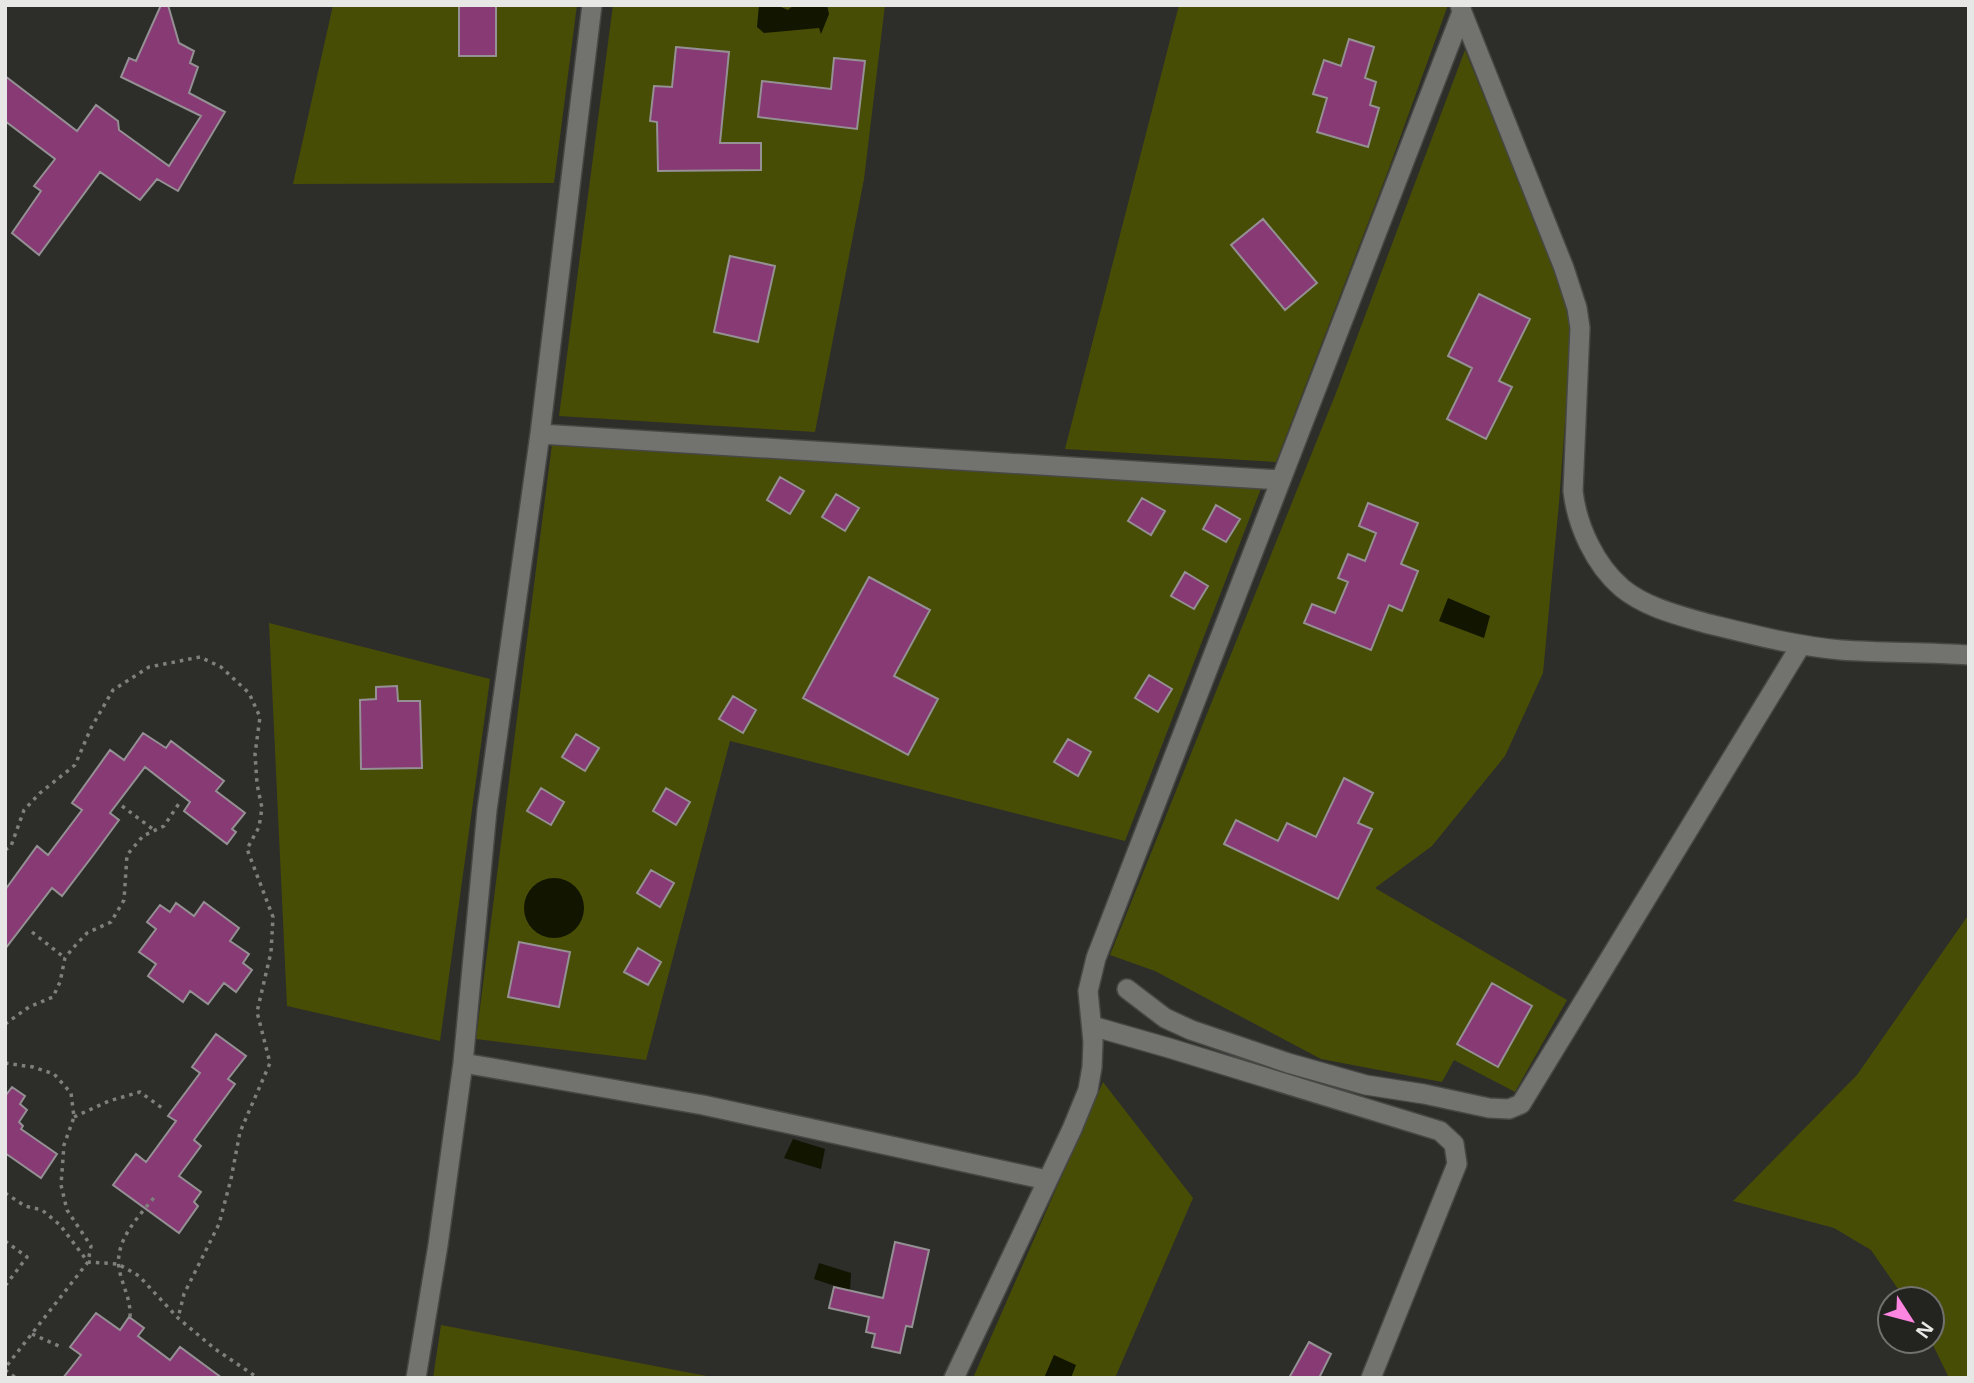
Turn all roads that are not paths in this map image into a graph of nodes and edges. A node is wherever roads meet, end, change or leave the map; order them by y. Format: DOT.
graph roads {
  1 [pos="592,5"];
  2 [pos="1461,9"];
  3 [pos="540,434"];
  4 [pos="1280,480"];
  5 [pos="1801,645"];
  6 [pos="1969,656"];
  7 [pos="1127,989"];
  8 [pos="1092,1026"];
  9 [pos="463,1063"];
  10 [pos="1047,1180"];
  11 [pos="416,1378"];
  12 [pos="954,1378"];
  13 [pos="1370,1378"];
  1 -- 3 [label="street"];
  2 -- 4 [label="street"];
  2 -- 5 [label="street"];
  3 -- 4 [label="street"];
  3 -- 9 [label="street"];
  4 -- 8 [label="street"];
  5 -- 6 [label="street"];
  5 -- 7 [label="street"];
  8 -- 10 [label="street"];
  8 -- 13 [label="street"];
  9 -- 10 [label="street"];
  9 -- 11 [label="street"];
  10 -- 12 [label="street"];
}
